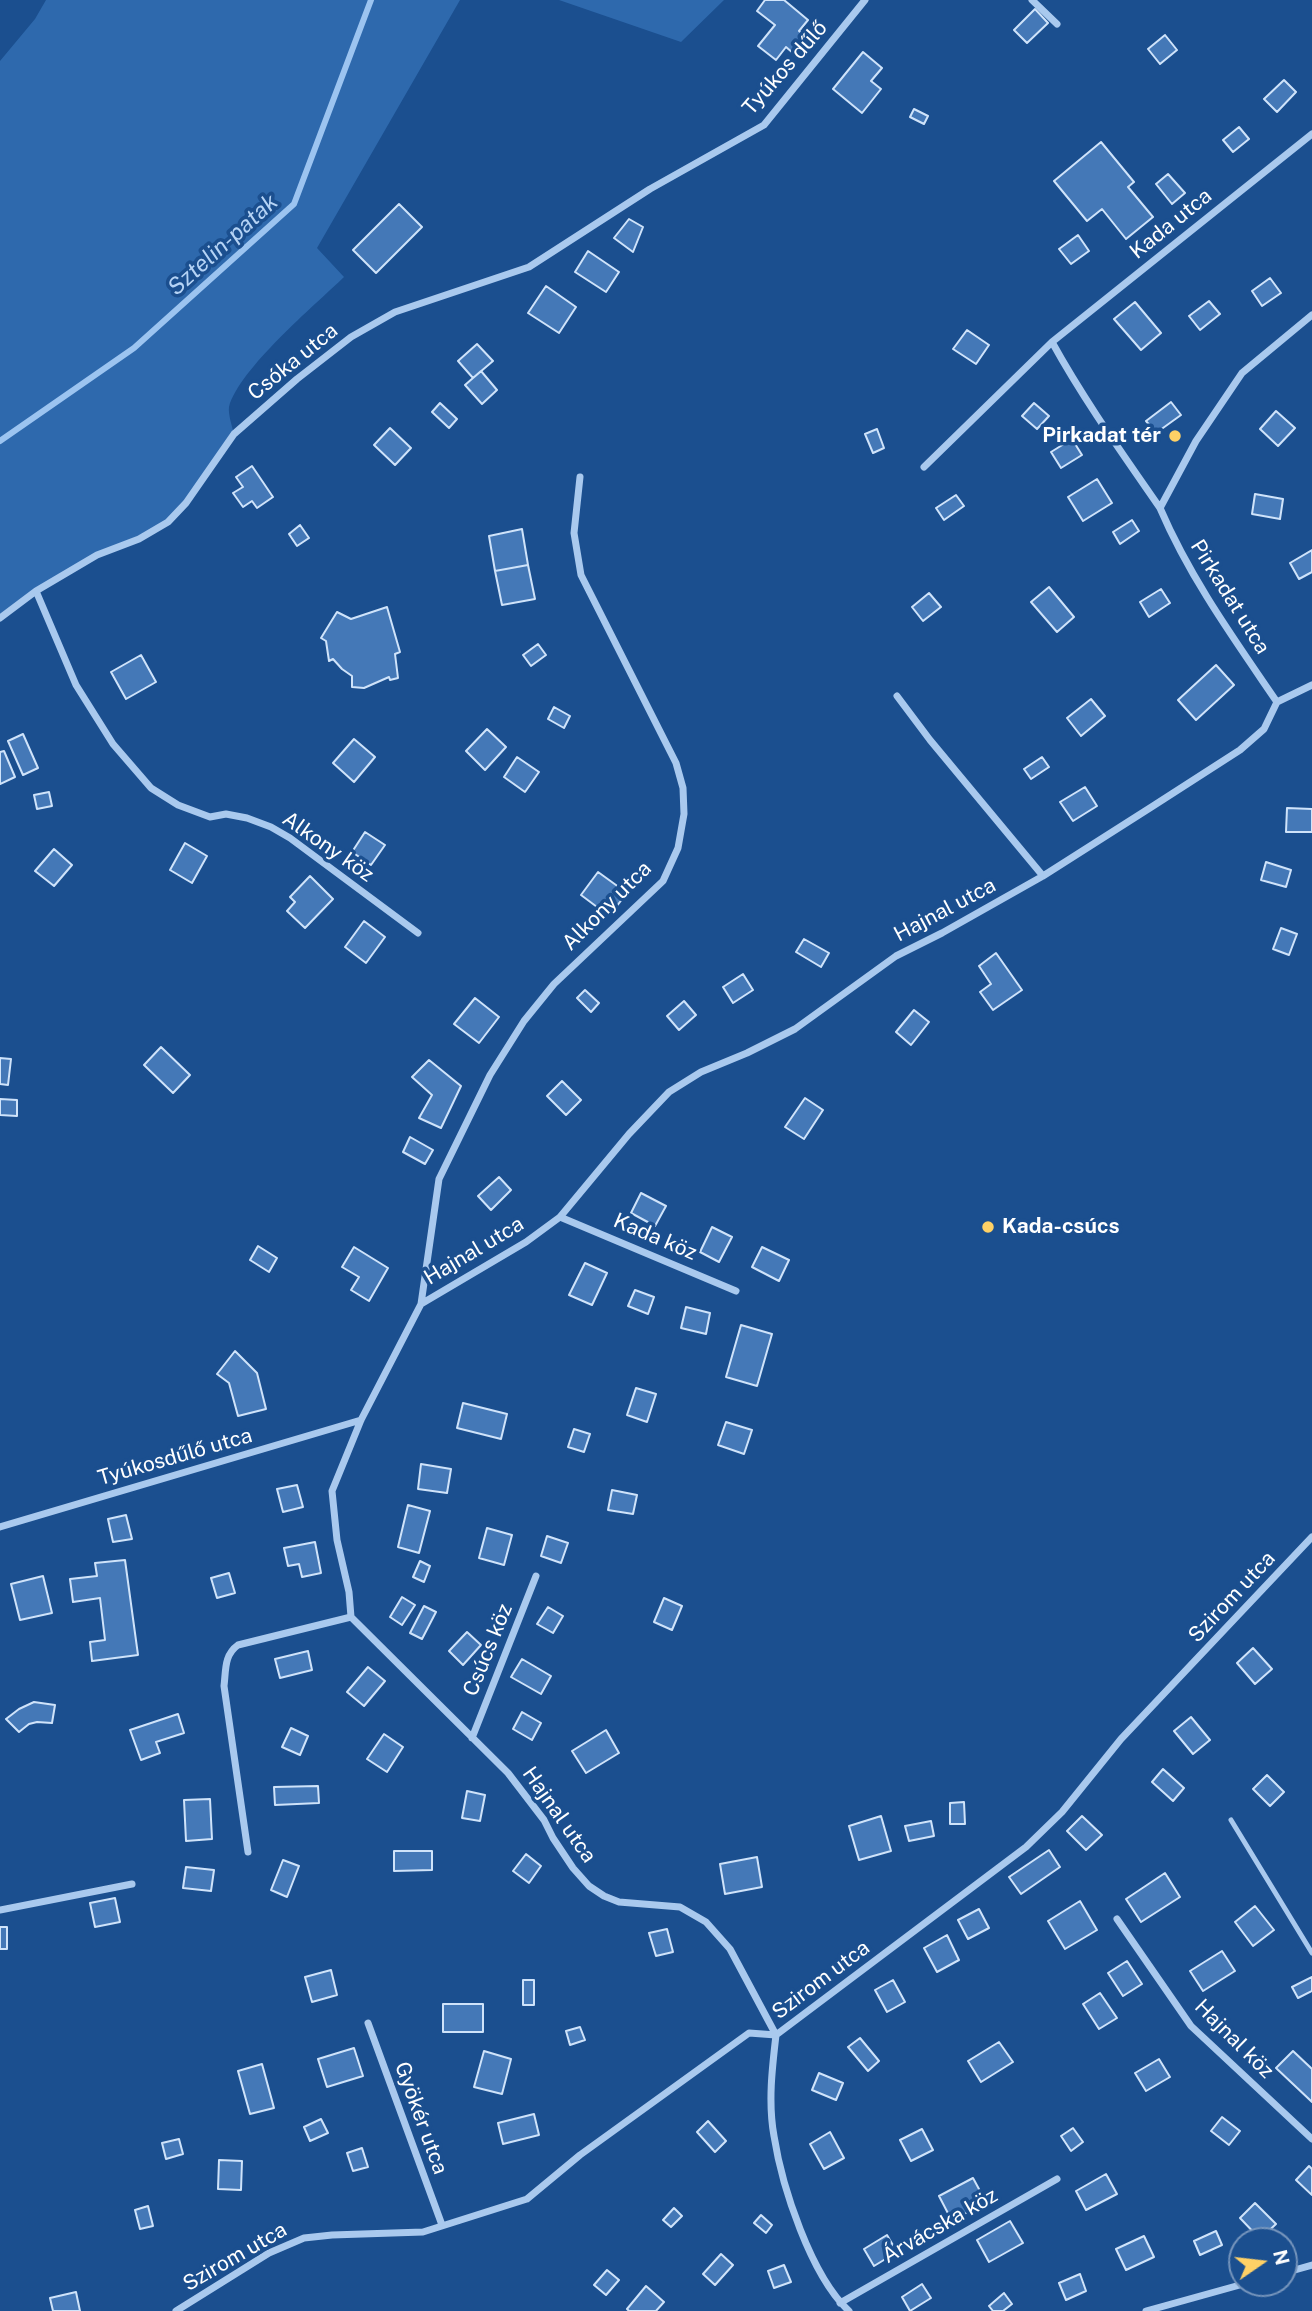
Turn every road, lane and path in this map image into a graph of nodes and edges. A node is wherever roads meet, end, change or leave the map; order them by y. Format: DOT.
graph roads {
  1 [pos="865,0"];
  2 [pos="1032,0"];
  3 [pos="1057,24"];
  4 [pos="1312,134"];
  5 [pos="650,189"];
  6 [pos="1312,315"];
  7 [pos="1052,342"];
  8 [pos="925,467"];
  9 [pos="580,477"];
  10 [pos="1160,508"];
  11 [pos="36,592"];
  12 [pos="0,618"];
  13 [pos="1312,685"];
  14 [pos="897,696"];
  15 [pos="1277,702"];
  16 [pos="1043,876"];
  17 [pos="418,933"];
  18 [pos="560,1217"];
  19 [pos="736,1291"];
  20 [pos="421,1304"];
  21 [pos="361,1420"];
  22 [pos="0,1527"];
  23 [pos="1312,1537"];
  24 [pos="537,1576"];
  25 [pos="351,1617"];
  26 [pos="472,1738"];
  27 [pos="1231,1820"];
  28 [pos="248,1852"];
  29 [pos="132,1884"];
  30 [pos="0,1910"];
  31 [pos="1117,1919"];
  32 [pos="1312,1953"];
  33 [pos="368,2023"];
  34 [pos="776,2035"];
  35 [pos="1312,2139"];
  36 [pos="1057,2179"];
  37 [pos="442,2225"];
  38 [pos="1228,2288"];
  39 [pos="840,2303"];
  40 [pos="176,2311"];
  41 [pos="849,2311"];
  42 [pos="1146,2311"];
  1 -- 5 [label="street, Tyúkos dűlő"];
  2 -- 3 [label="street"];
  4 -- 7 [label="street, Kada utca"];
  5 -- 11 [label="street, Csóka utca"];
  6 -- 10 [label="street"];
  7 -- 8 [label="street, Kada utca"];
  7 -- 10 [label="street, Pirkadat utca"];
  9 -- 20 [label="street, Alkony utca"];
  10 -- 15 [label="street, Pirkadat utca"];
  11 -- 12 [label="street, Csóka utca"];
  11 -- 17 [label="street, Alkony köz"];
  13 -- 15 [label="street"];
  14 -- 16 [label="street"];
  15 -- 16 [label="street, Hajnal utca"];
  16 -- 18 [label="street, Hajnal utca"];
  18 -- 19 [label="street, Kada köz"];
  18 -- 20 [label="street, Hajnal utca"];
  20 -- 21 [label="street, Hajnal utca"];
  21 -- 22 [label="street, Tyúkosdűlő utca"];
  21 -- 25 [label="street, Hajnal utca"];
  23 -- 34 [label="street, Szirom utca"];
  24 -- 26 [label="street, Csúcs köz"];
  25 -- 26 [label="street, Hajnal utca"];
  25 -- 28 [label="street"];
  26 -- 34 [label="street, Hajnal utca"];
  27 -- 32 [label="lane"];
  29 -- 30 [label="street"];
  31 -- 35 [label="street, Hajnal köz"];
  33 -- 37 [label="street, Gyökér utca"];
  34 -- 37 [label="street, Szirom utca"];
  34 -- 39 [label="street"];
  36 -- 39 [label="street, Árvácska köz"];
  37 -- 40 [label="street, Szirom utca"];
  38 -- 42 [label="street"];
  39 -- 41 [label="street"];
}
